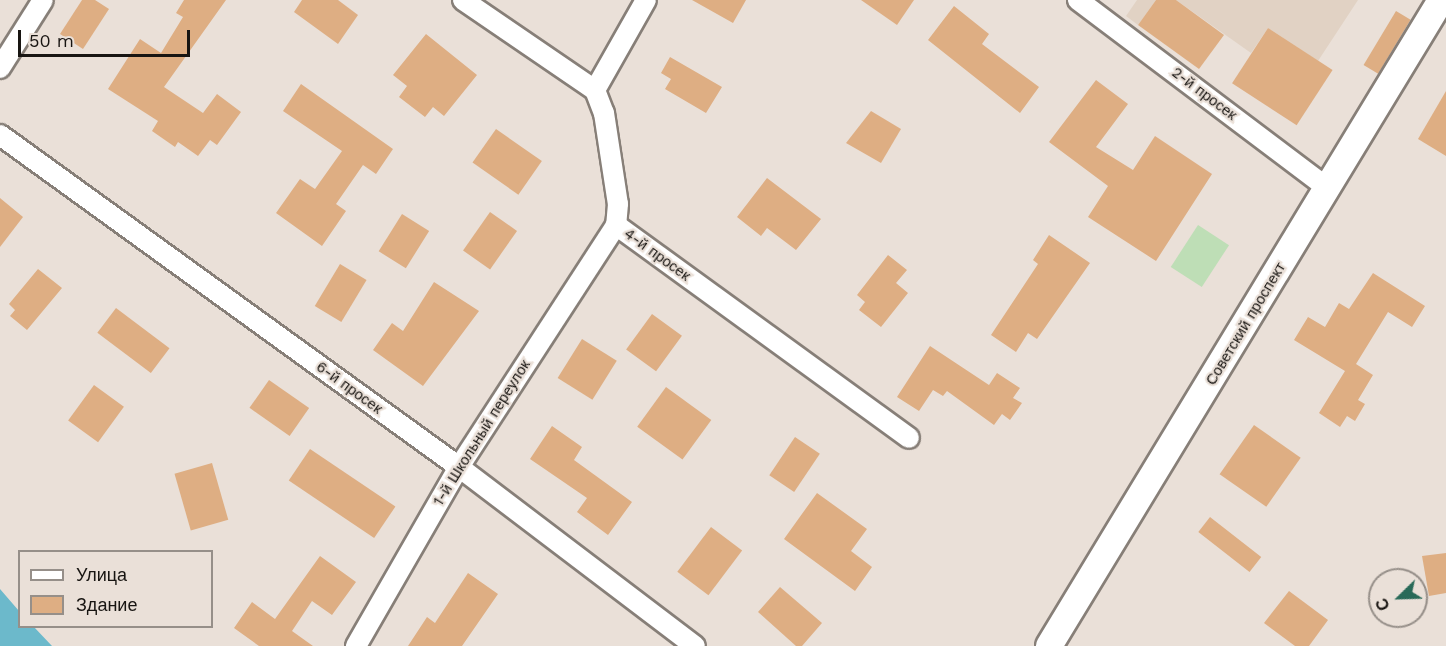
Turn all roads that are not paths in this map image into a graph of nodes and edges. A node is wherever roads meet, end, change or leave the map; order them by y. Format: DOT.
graph roads {
  1 [pos="43,0"];
  2 [pos="463,0"];
  3 [pos="646,0"];
  4 [pos="1078,0"];
  5 [pos="1441,0"];
  6 [pos="0,68"];
  7 [pos="595,90"];
  8 [pos="0,135"];
  9 [pos="1329,189"];
  10 [pos="616,225"];
  11 [pos="909,438"];
  12 [pos="459,467"];
  13 [pos="356,646"];
  14 [pos="695,646"];
  15 [pos="1049,646"];
  1 -- 6 [label="street"];
  2 -- 7 [label="street"];
  3 -- 7 [label="street"];
  4 -- 9 [label="street, 2-й просек"];
  5 -- 9 [label="street, Советский проспект"];
  7 -- 10 [label="street, 4-й просек"];
  8 -- 12 [label="street, 6-й просек"];
  9 -- 15 [label="street, Советский проспект"];
  10 -- 11 [label="street, 4-й просек"];
  10 -- 12 [label="street, 1-й Школьный переулок"];
  12 -- 13 [label="street, 1-й Школьный переулок"];
  12 -- 14 [label="street, 6-й просек"];
}
